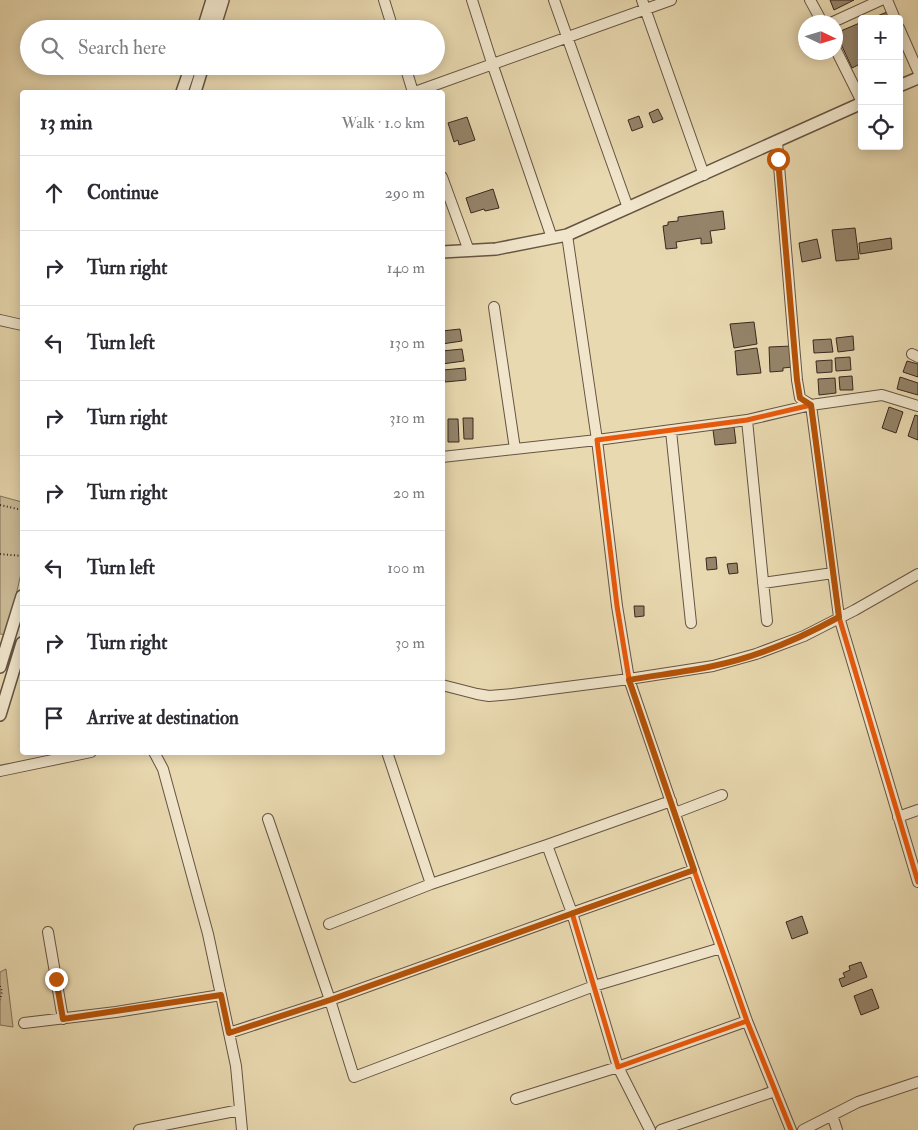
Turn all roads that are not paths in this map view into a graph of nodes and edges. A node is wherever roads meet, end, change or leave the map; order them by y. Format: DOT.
graph roads {
  1 [pos="212,0"];
  2 [pos="223,0"];
  3 [pos="384,0"];
  4 [pos="472,0"];
  5 [pos="554,0"];
  6 [pos="671,0"];
  7 [pos="810,0"];
  8 [pos="881,0"];
  9 [pos="887,0"];
  10 [pos="644,5"];
  11 [pos="818,15"];
  12 [pos="893,15"];
  13 [pos="843,17"];
  14 [pos="206,20"];
  15 [pos="217,20"];
  16 [pos="390,20"];
  17 [pos="903,37"];
  18 [pos="567,38"];
  19 [pos="841,60"];
  20 [pos="493,66"];
  21 [pos="918,71"];
  22 [pos="188,75"];
  23 [pos="200,75"];
  24 [pos="408,75"];
  25 [pos="918,78"];
  26 [pos="903,84"];
  27 [pos="183,90"];
  28 [pos="196,90"];
  29 [pos="413,90"];
  30 [pos="420,90"];
  31 [pos="858,95"];
  32 [pos="858,105"];
  33 [pos="777,142"];
  34 [pos="704,175"];
  35 [pos="445,185"];
  36 [pos="628,208"];
  37 [pos="567,235"];
  38 [pos="552,238"];
  39 [pos="469,250"];
  40 [pos="445,252"];
  41 [pos="494,307"];
  42 [pos="0,320"];
  43 [pos="20,325"];
  44 [pos="811,405"];
  45 [pos="918,406"];
  46 [pos="747,420"];
  47 [pos="671,431"];
  48 [pos="597,440"];
  49 [pos="515,449"];
  50 [pos="445,457"];
  51 [pos="833,573"];
  52 [pos="918,574"];
  53 [pos="763,583"];
  54 [pos="20,602"];
  55 [pos="839,617"];
  56 [pos="767,621"];
  57 [pos="691,623"];
  58 [pos="20,650"];
  59 [pos="0,667"];
  60 [pos="629,680"];
  61 [pos="445,686"];
  62 [pos="0,715"];
  63 [pos="77,755"];
  64 [pos="156,755"];
  65 [pos="388,755"];
  66 [pos="0,771"];
  67 [pos="722,795"];
  68 [pos="671,801"];
  69 [pos="918,810"];
  70 [pos="675,813"];
  71 [pos="898,817"];
  72 [pos="268,819"];
  73 [pos="547,845"];
  74 [pos="694,870"];
  75 [pos="918,882"];
  76 [pos="431,884"];
  77 [pos="572,913"];
  78 [pos="329,924"];
  79 [pos="48,932"];
  80 [pos="721,948"];
  81 [pos="594,986"];
  82 [pos="221,995"];
  83 [pos="330,1000"];
  84 [pos="63,1019"];
  85 [pos="747,1022"];
  86 [pos="24,1023"];
  87 [pos="229,1033"];
  88 [pos="618,1067"];
  89 [pos="918,1082"];
  90 [pos="775,1091"];
  91 [pos="516,1099"];
  92 [pos="240,1110"];
  93 [pos="832,1116"];
  94 [pos="163,1128"];
  95 [pos="143,1130"];
  96 [pos="242,1130"];
  97 [pos="650,1130"];
  98 [pos="660,1130"];
  99 [pos="791,1130"];
  100 [pos="802,1130"];
  101 [pos="838,1130"];
  1 -- 14 [label="street"];
  2 -- 15 [label="street"];
  3 -- 16 [label="street"];
  4 -- 20 [label="street"];
  5 -- 18 [label="street"];
  6 -- 10 [label="street"];
  7 -- 11 [label="street"];
  8 -- 13 [label="street"];
  9 -- 12 [label="street"];
  10 -- 18 [label="street"];
  10 -- 34 [label="street"];
  17 -- 21 [label="street"];
  18 -- 20 [label="street"];
  18 -- 36 [label="street"];
  19 -- 31 [label="street"];
  20 -- 30 [label="street"];
  20 -- 38 [label="street"];
  22 -- 27 [label="street"];
  23 -- 28 [label="street"];
  24 -- 29 [label="street"];
  25 -- 26 [label="street"];
  32 -- 33 [label="street"];
  33 -- 34 [label="street"];
  33 -- 44 [label="street"];
  34 -- 36 [label="street"];
  35 -- 39 [label="street"];
  36 -- 37 [label="street"];
  37 -- 38 [label="street"];
  37 -- 48 [label="street"];
  38 -- 39 [label="street"];
  39 -- 40 [label="street"];
  41 -- 49 [label="street"];
  42 -- 43 [label="street"];
  44 -- 45 [label="street"];
  44 -- 46 [label="street"];
  44 -- 51 [label="street"];
  46 -- 47 [label="street"];
  46 -- 53 [label="street"];
  47 -- 48 [label="street"];
  47 -- 57 [label="street"];
  48 -- 49 [label="street"];
  48 -- 60 [label="street"];
  49 -- 50 [label="street"];
  51 -- 53 [label="street"];
  51 -- 55 [label="street"];
  52 -- 55 [label="street"];
  53 -- 56 [label="street"];
  54 -- 59 [label="street"];
  55 -- 60 [label="street"];
  55 -- 71 [label="street"];
  58 -- 62 [label="street"];
  60 -- 61 [label="street"];
  60 -- 68 [label="street"];
  63 -- 66 [label="street"];
  64 -- 82 [label="street"];
  65 -- 76 [label="street"];
  67 -- 70 [label="street"];
  68 -- 70 [label="street"];
  68 -- 73 [label="street"];
  69 -- 71 [label="street"];
  70 -- 74 [label="street"];
  71 -- 75 [label="street"];
  72 -- 83 [label="street"];
  73 -- 76 [label="street"];
  73 -- 77 [label="street"];
  74 -- 77 [label="street"];
  74 -- 80 [label="street"];
  76 -- 78 [label="street"];
  77 -- 81 [label="street"];
  77 -- 83 [label="street"];
  79 -- 84 [label="street"];
  80 -- 81 [label="street"];
  80 -- 85 [label="street"];
  81 -- 83 [label="street"];
  81 -- 88 [label="street"];
  82 -- 84 [label="street"];
  82 -- 87 [label="street"];
  83 -- 87 [label="street"];
  84 -- 86 [label="street"];
  85 -- 88 [label="street"];
  85 -- 90 [label="street"];
  87 -- 92 [label="street"];
  88 -- 91 [label="street"];
  88 -- 97 [label="street"];
  89 -- 93 [label="street"];
  90 -- 98 [label="street"];
  90 -- 99 [label="street"];
  92 -- 94 [label="street"];
  92 -- 96 [label="street"];
  93 -- 100 [label="street"];
  93 -- 101 [label="street"];
  94 -- 95 [label="street"];
}
